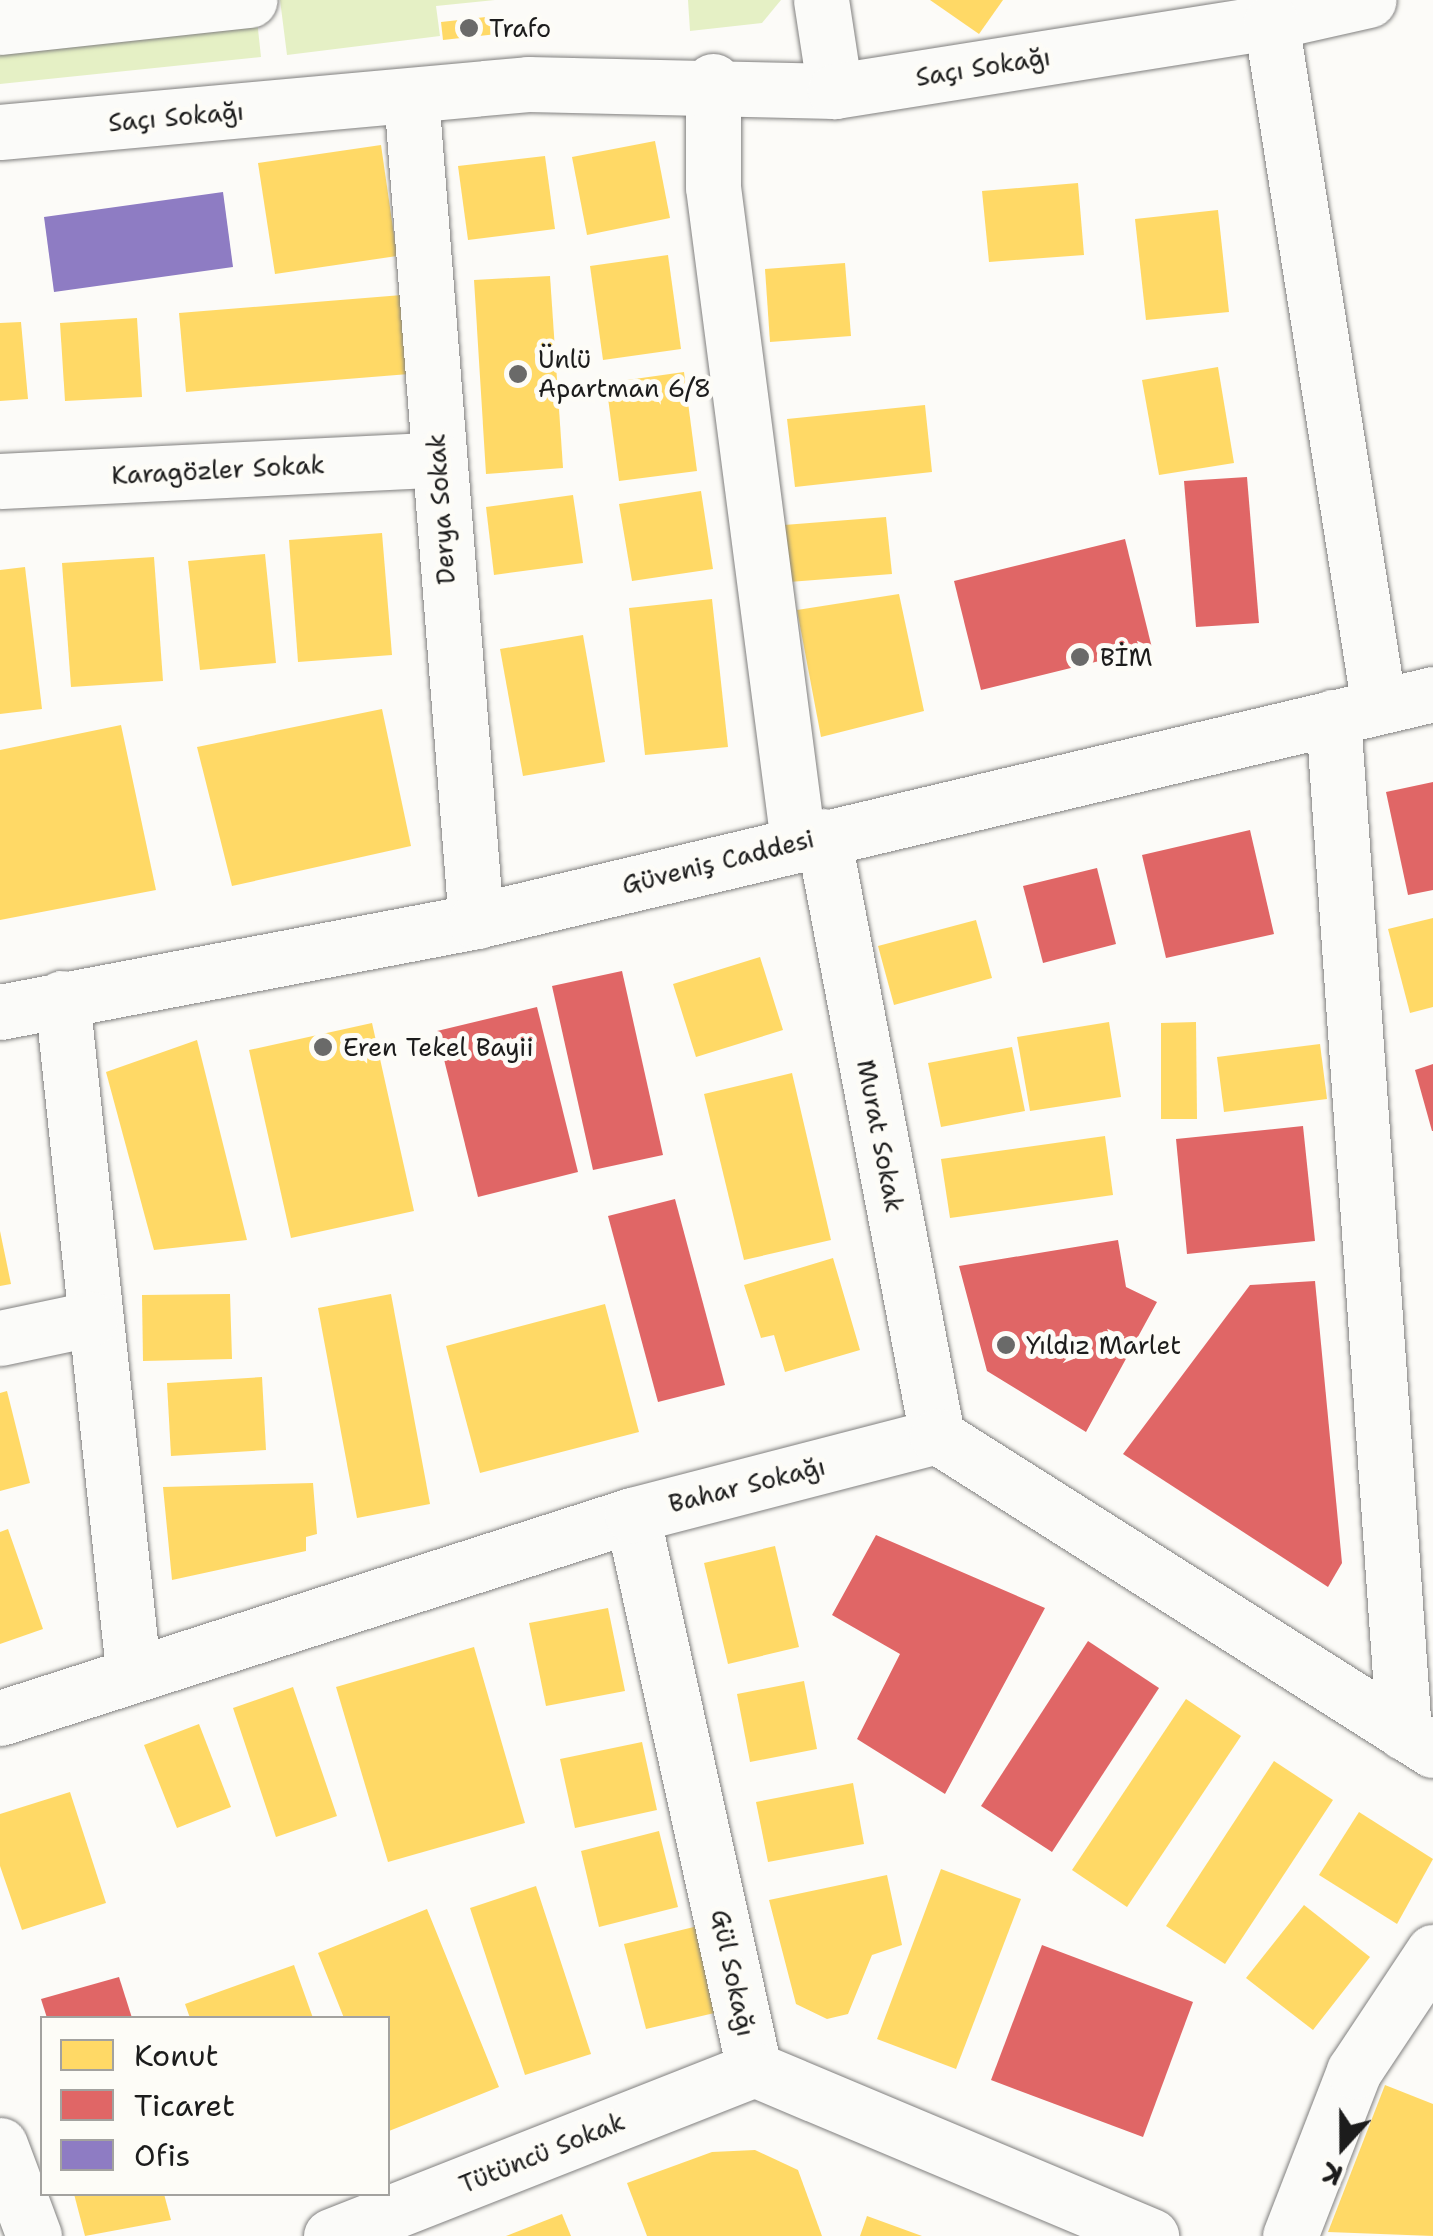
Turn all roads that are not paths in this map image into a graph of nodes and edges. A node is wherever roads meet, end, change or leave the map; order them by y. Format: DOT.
graph roads {
  1 [pos="250,0"];
  2 [pos="821,0"];
  3 [pos="1368,0"];
  4 [pos="1272,22"];
  5 [pos="0,27"];
  6 [pos="713,82"];
  7 [pos="835,91"];
  8 [pos="411,96"];
  9 [pos="0,132"];
  10 [pos="436,460"];
  11 [pos="0,481"];
  12 [pos="1433,694"];
  13 [pos="1356,712"];
  14 [pos="810,839"];
  15 [pos="476,920"];
  16 [pos="62,998"];
  17 [pos="0,1012"];
  18 [pos="90,1319"];
  19 [pos="0,1338"];
  20 [pos="937,1436"];
  21 [pos="632,1515"];
  22 [pos="133,1670"];
  23 [pos="0,1718"];
  24 [pos="1418,1742"];
  25 [pos="1433,1952"];
  26 [pos="754,2069"];
  27 [pos="0,2145"];
  28 [pos="1134,2233"];
  29 [pos="34,2236"];
  30 [pos="331,2236"];
  31 [pos="1290,2236"];
  1 -- 5 [label="street"];
  2 -- 7 [label="street"];
  3 -- 4 [label="street, Saçı Sokağı"];
  4 -- 7 [label="street, Saçı Sokağı"];
  4 -- 13 [label="street"];
  6 -- 7 [label="street, Saçı Sokağı"];
  6 -- 8 [label="street, Saçı Sokağı"];
  6 -- 14 [label="street, Murat Sokak"];
  8 -- 9 [label="street, Saçı Sokağı"];
  8 -- 10 [label="street, Derya Sokak"];
  10 -- 11 [label="street, Karagözler Sokak"];
  10 -- 15 [label="street, Derya Sokak"];
  12 -- 13 [label="street, Güveniş Caddesi"];
  13 -- 14 [label="street, Güveniş Caddesi"];
  13 -- 24 [label="street"];
  14 -- 15 [label="street, Güveniş Caddesi"];
  14 -- 20 [label="street, Murat Sokak"];
  15 -- 16 [label="street, Güveniş Caddesi"];
  16 -- 17 [label="street, Güveniş Caddesi"];
  16 -- 18 [label="street"];
  18 -- 19 [label="street"];
  18 -- 22 [label="street"];
  20 -- 21 [label="street, Bahar Sokağı"];
  20 -- 24 [label="street"];
  21 -- 22 [label="street, Bahar Sokağı"];
  21 -- 26 [label="street, Gül Sokağı"];
  22 -- 23 [label="street, Bahar Sokağı"];
  25 -- 31 [label="street"];
  26 -- 28 [label="street, Gül Sokağı"];
  26 -- 30 [label="street, Tütüncü Sokak"];
  27 -- 29 [label="street"];
}
